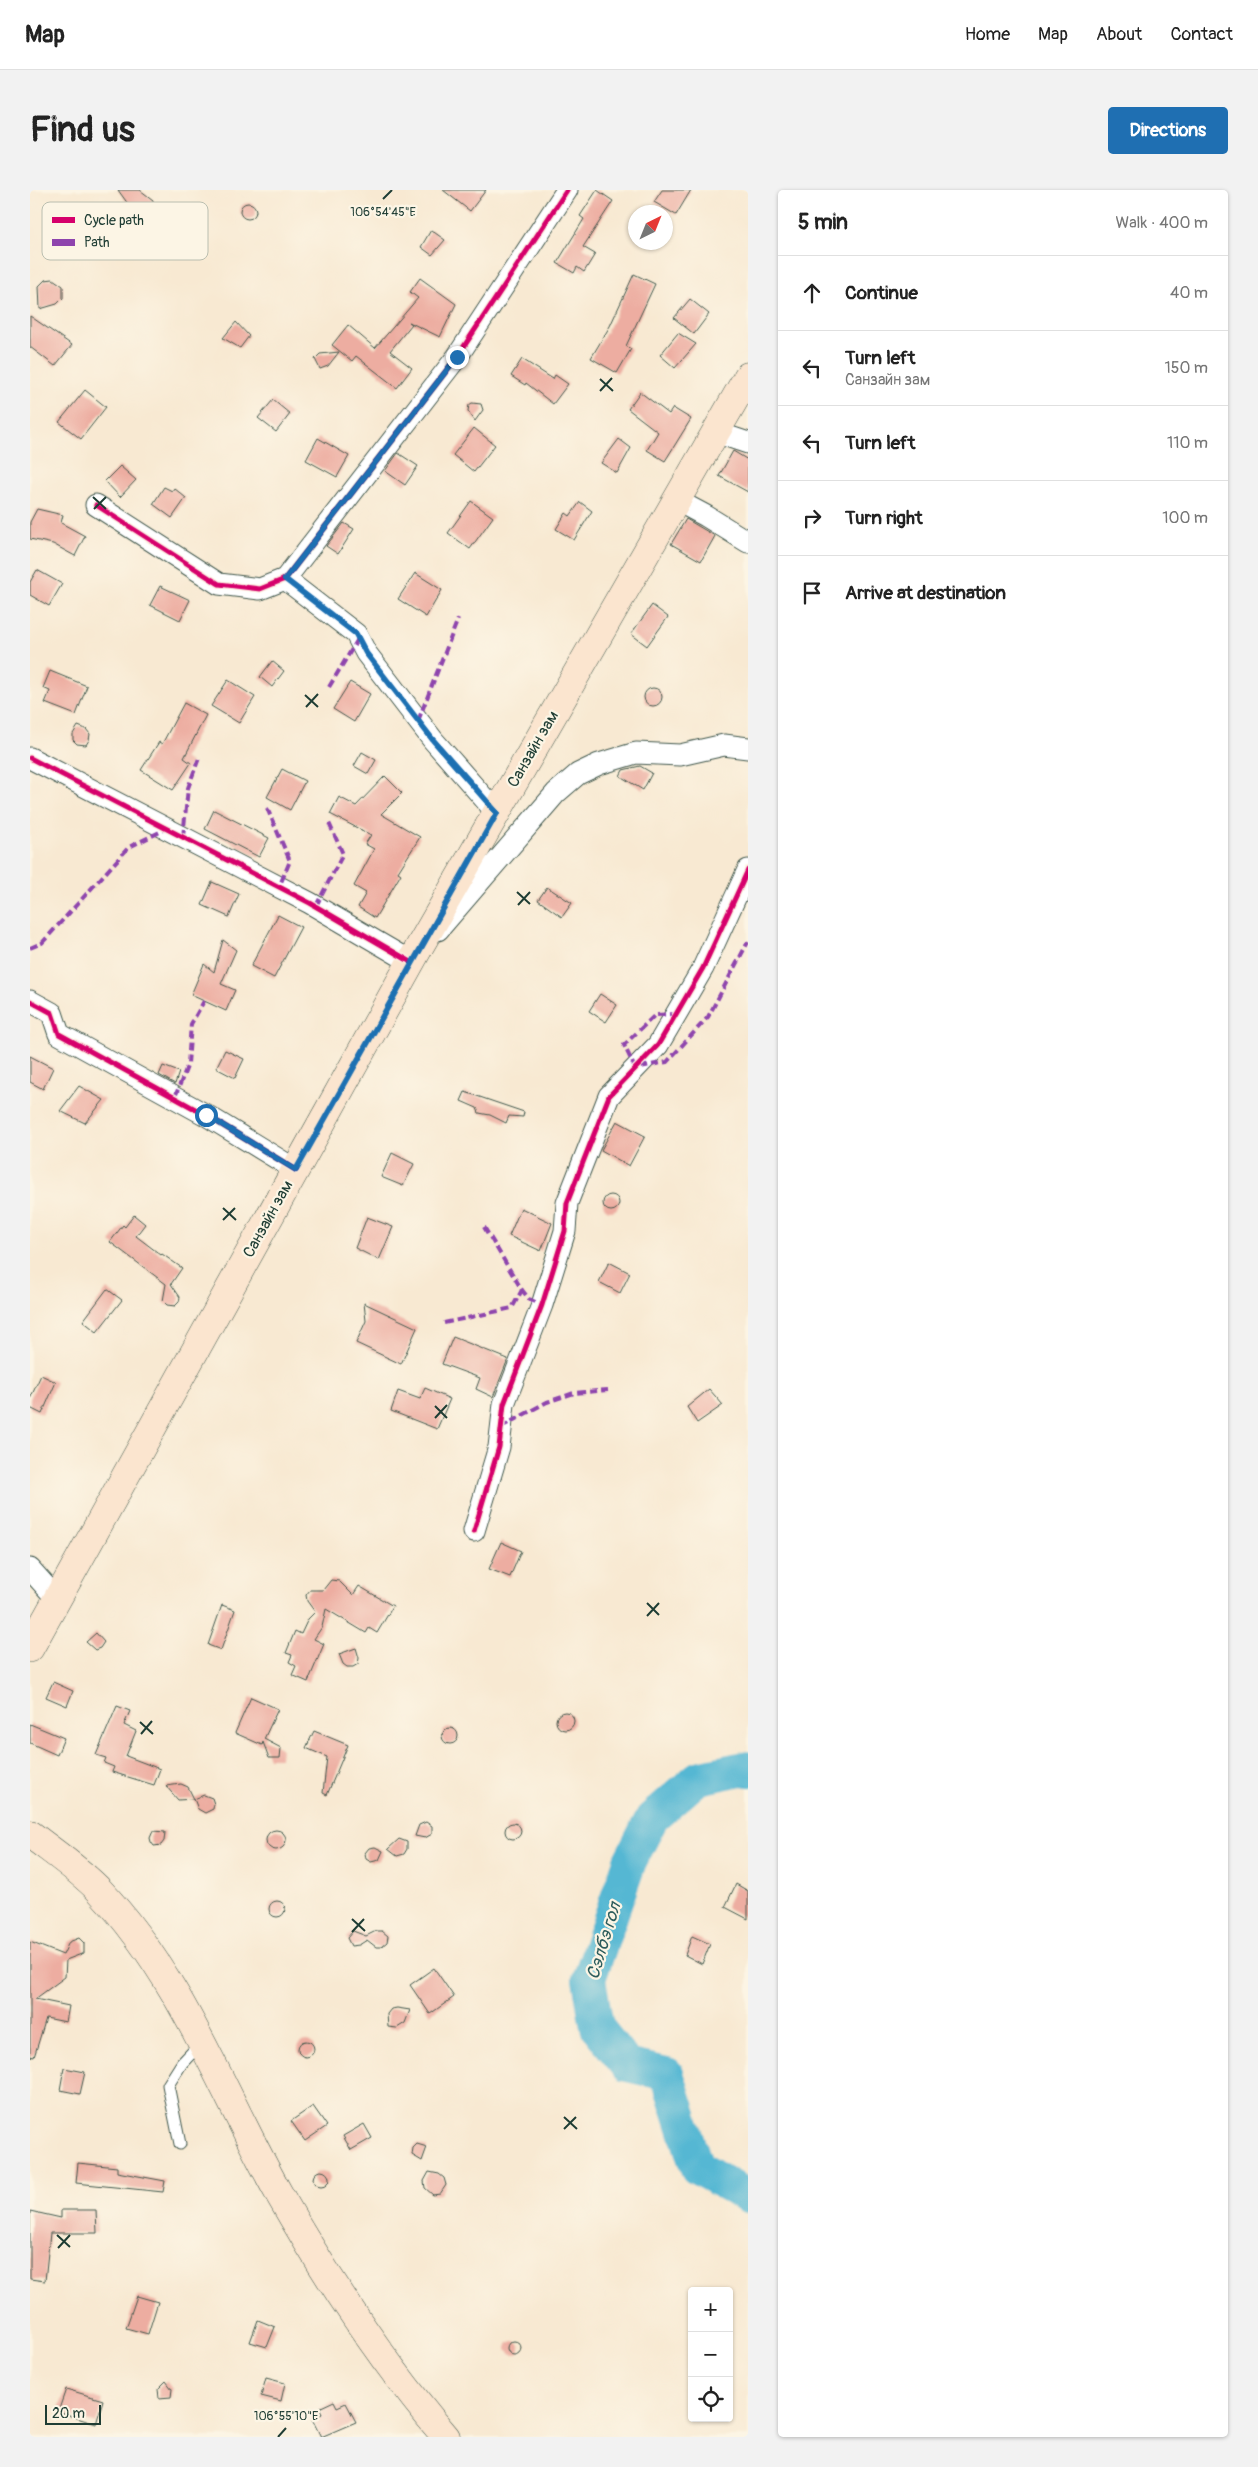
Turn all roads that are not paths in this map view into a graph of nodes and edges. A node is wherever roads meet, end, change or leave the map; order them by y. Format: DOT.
graph roads {
  1 [pos="567,190"];
  2 [pos="748,376"];
  3 [pos="715,432"];
  4 [pos="748,443"];
  5 [pos="676,500"];
  6 [pos="96,504"];
  7 [pos="748,542"];
  8 [pos="285,579"];
  9 [pos="748,748"];
  10 [pos="30,758"];
  11 [pos="497,813"];
  12 [pos="748,870"];
  13 [pos="416,953"];
  14 [pos="30,1001"];
  15 [pos="296,1170"];
  16 [pos="474,1531"];
  17 [pos="30,1569"];
  18 [pos="57,1599"];
  19 [pos="30,1648"];
  20 [pos="30,1834"];
  21 [pos="202,2041"];
  22 [pos="180,2144"];
  23 [pos="446,2437"];
  1 -- 8 [label="street"];
  2 -- 3 [label="main road, Санзайн зам"];
  3 -- 4 [label="street"];
  3 -- 5 [label="main road, Санзайн зам"];
  5 -- 7 [label="street"];
  5 -- 11 [label="main road, Санзайн зам"];
  6 -- 8 [label="street"];
  8 -- 11 [label="street"];
  9 -- 13 [label="street"];
  10 -- 13 [label="street"];
  11 -- 13 [label="main road, Санзайн зам"];
  12 -- 16 [label="street"];
  13 -- 15 [label="main road, Санзайн зам"];
  14 -- 15 [label="street"];
  15 -- 18 [label="main road, Санзайн зам"];
  17 -- 18 [label="street"];
  18 -- 19 [label="main road, Санзайн зам"];
  20 -- 21 [label="main road"];
  21 -- 22 [label="lane"];
  21 -- 23 [label="main road"];
}
